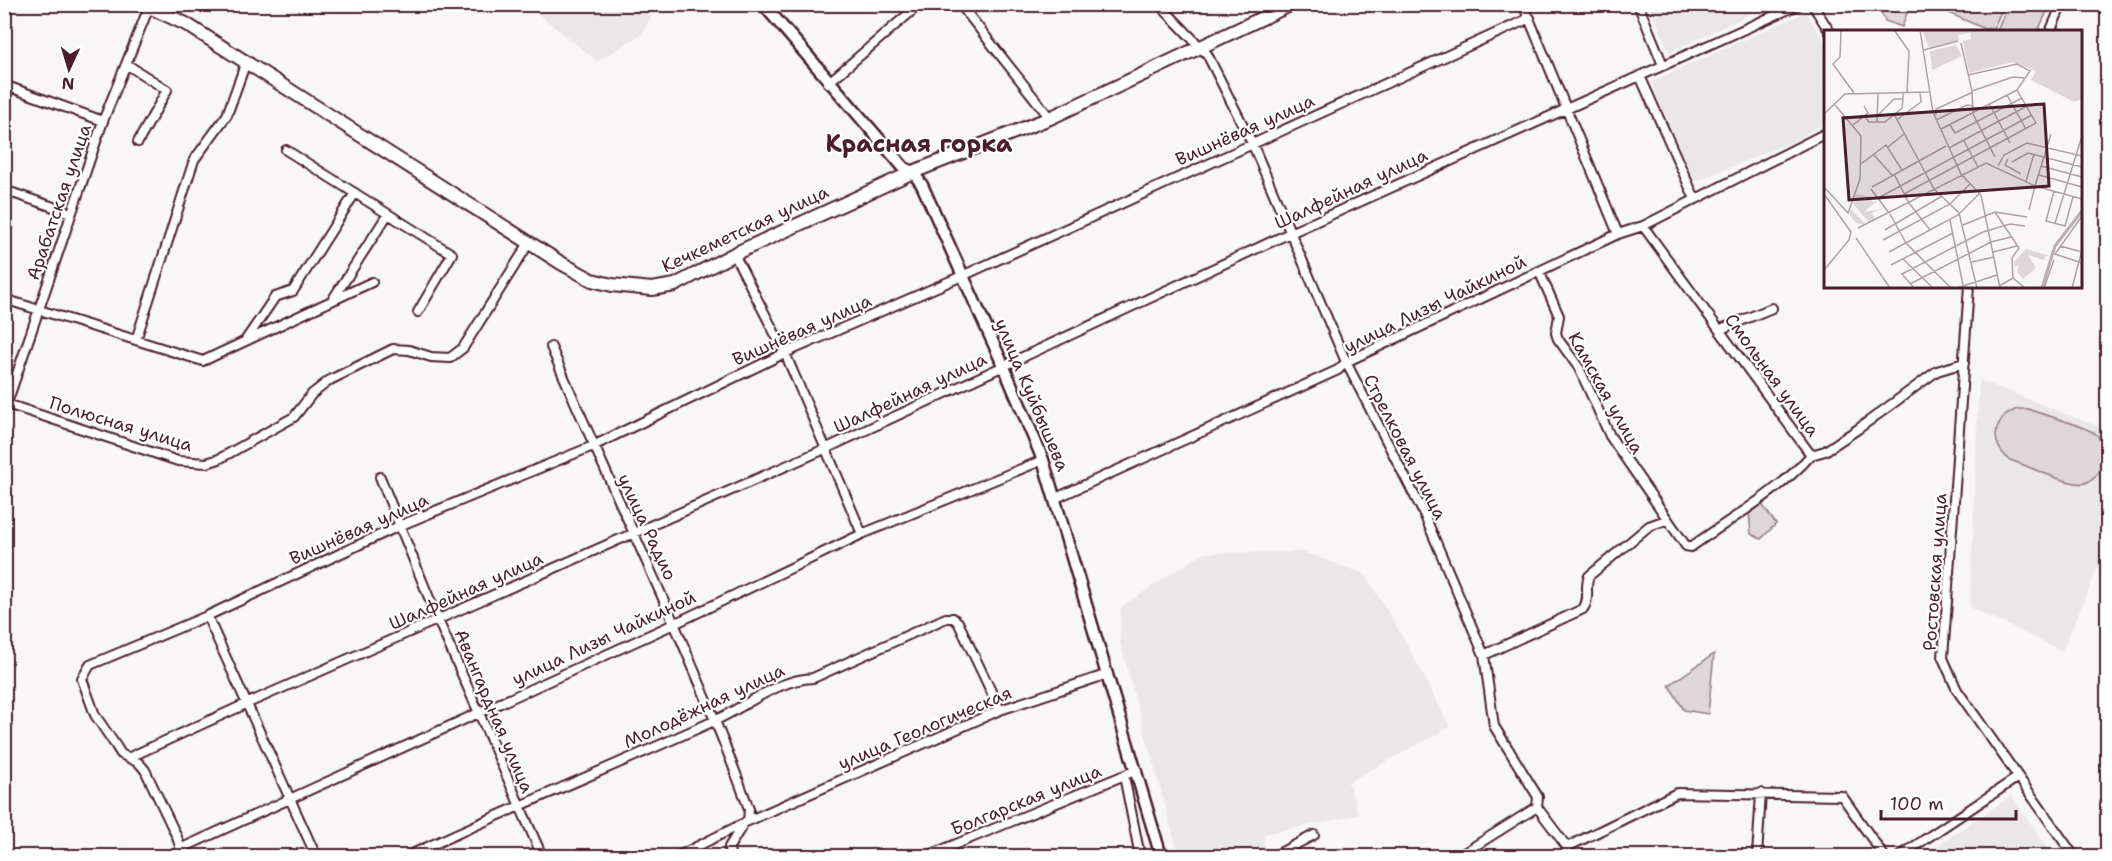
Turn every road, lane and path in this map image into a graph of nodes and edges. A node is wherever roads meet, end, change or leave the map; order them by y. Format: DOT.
graph roads {
  1 [pos="764,4"];
  2 [pos="920,4"];
  3 [pos="960,4"];
  4 [pos="1159,4"];
  5 [pos="1292,4"];
  6 [pos="1523,4"];
  7 [pos="1638,4"];
  8 [pos="1800,4"];
  9 [pos="1812,4"];
  10 [pos="2062,4"];
  11 [pos="148,6"];
  12 [pos="1530,18"];
  13 [pos="1829,30"];
  14 [pos="2051,30"];
  15 [pos="1202,46"];
  16 [pos="246,62"];
  17 [pos="126,64"];
  18 [pos="1663,65"];
  19 [pos="1640,76"];
  20 [pos="828,83"];
  21 [pos="4,85"];
  22 [pos="1564,108"];
  23 [pos="1050,118"];
  24 [pos="103,121"];
  25 [pos="1824,134"];
  26 [pos="138,142"];
  27 [pos="1252,143"];
  28 [pos="286,150"];
  29 [pos="913,172"];
  30 [pos="4,190"];
  31 [pos="355,193"];
  32 [pos="1695,199"];
  33 [pos="71,213"];
  34 [pos="388,214"];
  35 [pos="1643,226"];
  36 [pos="1290,233"];
  37 [pos="1618,234"];
  38 [pos="529,243"];
  39 [pos="734,254"];
  40 [pos="1539,272"];
  41 [pos="962,276"];
  42 [pos="372,282"];
  43 [pos="1970,288"];
  44 [pos="4,299"];
  45 [pos="332,301"];
  46 [pos="1772,308"];
  47 [pos="38,311"];
  48 [pos="417,312"];
  49 [pos="1721,329"];
  50 [pos="136,340"];
  51 [pos="245,341"];
  52 [pos="550,348"];
  53 [pos="786,353"];
  54 [pos="1346,362"];
  55 [pos="1964,363"];
  56 [pos="1004,367"];
  57 [pos="5,405"];
  58 [pos="593,446"];
  59 [pos="827,448"];
  60 [pos="1811,455"];
  61 [pos="1043,460"];
  62 [pos="380,477"];
  63 [pos="1056,498"];
  64 [pos="1666,520"];
  65 [pos="399,526"];
  66 [pos="632,533"];
  67 [pos="862,534"];
  68 [pos="207,616"];
  69 [pos="438,620"];
  70 [pos="676,623"];
  71 [pos="1484,655"];
  72 [pos="1108,674"];
  73 [pos="248,703"];
  74 [pos="1000,710"];
  75 [pos="480,711"];
  76 [pos="717,720"];
  77 [pos="128,759"];
  78 [pos="1137,770"];
  79 [pos="1124,776"];
  80 [pos="2018,777"];
  81 [pos="1761,793"];
  82 [pos="290,797"];
  83 [pos="518,805"];
  84 [pos="1537,807"];
  85 [pos="748,821"];
  86 [pos="1314,835"];
  87 [pos="1567,847"];
  88 [pos="181,853"];
  89 [pos="316,856"];
  90 [pos="408,856"];
  91 [pos="542,856"];
  92 [pos="678,856"];
  93 [pos="730,856"];
  94 [pos="927,856"];
  95 [pos="1140,856"];
  96 [pos="1161,856"];
  97 [pos="1274,856"];
  98 [pos="1459,856"];
  99 [pos="1570,856"];
  100 [pos="1757,856"];
  101 [pos="1884,856"];
  102 [pos="1900,856"];
  103 [pos="2074,856"];
  1 -- 20 [label="main road, улица Куйбышева"];
  2 -- 20 [label="street"];
  3 -- 23 [label="street"];
  4 -- 15 [label="street, Стрелковая улица"];
  5 -- 15 [label="main road, Кечкеметская улица"];
  6 -- 12 [label="street"];
  7 -- 18 [label="street"];
  8 -- 18 [label="street, Шалфейная улица"];
  9 -- 13 [label="street"];
  10 -- 14 [label="street"];
  11 -- 16 [label="main road, Кечкеметская улица"];
  11 -- 17 [label="street, Арабатская улица"];
  12 -- 22 [label="street"];
  12 -- 27 [label="street, Вишнёвая улица"];
  15 -- 23 [label="main road, Кечкеметская улица"];
  15 -- 27 [label="street, Стрелковая улица"];
  16 -- 38 [label="main road, Кечкеметская улица"];
  16 -- 50 [label="street"];
  17 -- 24 [label="street, Арабатская улица"];
  17 -- 26 [label="street"];
  18 -- 19 [label="street, Шалфейная улица"];
  19 -- 22 [label="street, Шалфейная улица"];
  19 -- 32 [label="street"];
  20 -- 29 [label="main road, улица Куйбышева"];
  21 -- 24 [label="street"];
  22 -- 36 [label="street, Шалфейная улица"];
  22 -- 37 [label="street"];
  23 -- 29 [label="main road, Кечкеметская улица"];
  24 -- 33 [label="street, Арабатская улица"];
  25 -- 32 [label="street, улица Лизы Чайкиной"];
  27 -- 36 [label="street, Стрелковая улица"];
  27 -- 41 [label="street, Вишнёвая улица"];
  28 -- 31 [label="street"];
  29 -- 39 [label="main road, Кечкеметская улица"];
  29 -- 41 [label="main road, улица Куйбышева"];
  30 -- 33 [label="street"];
  31 -- 34 [label="street"];
  31 -- 51 [label="street"];
  32 -- 35 [label="street, улица Лизы Чайкиной"];
  33 -- 47 [label="street, Арабатская улица"];
  34 -- 45 [label="street"];
  34 -- 48 [label="street"];
  35 -- 37 [label="street, улица Лизы Чайкиной"];
  35 -- 49 [label="street, Смольная улица"];
  36 -- 54 [label="street, Стрелковая улица"];
  36 -- 56 [label="street, Шалфейная улица"];
  37 -- 40 [label="street, улица Лизы Чайкиной"];
  38 -- 39 [label="main road, Кечкеметская улица"];
  38 -- 57 [label="street, Полюсная улица"];
  39 -- 53 [label="street"];
  40 -- 54 [label="street, улица Лизы Чайкиной"];
  40 -- 64 [label="street, Камская улица"];
  41 -- 53 [label="street, Вишнёвая улица"];
  41 -- 56 [label="main road, улица Куйбышева"];
  42 -- 45 [label="street"];
  43 -- 55 [label="street, Ростовская улица"];
  44 -- 47 [label="street"];
  45 -- 51 [label="street"];
  46 -- 49 [label="street"];
  47 -- 50 [label="street"];
  47 -- 57 [label="street, Арабатская улица"];
  49 -- 60 [label="street, Смольная улица"];
  50 -- 51 [label="street"];
  52 -- 58 [label="street, улица Радио"];
  53 -- 58 [label="street, Вишнёвая улица"];
  53 -- 59 [label="street"];
  54 -- 63 [label="street, улица Лизы Чайкиной"];
  54 -- 71 [label="street, Стрелковая улица"];
  55 -- 60 [label="street, Смольная улица"];
  55 -- 80 [label="street, Ростовская улица"];
  56 -- 59 [label="street, Шалфейная улица"];
  56 -- 61 [label="main road, улица Куйбышева"];
  58 -- 65 [label="street, Вишнёвая улица"];
  58 -- 66 [label="street, улица Радио"];
  59 -- 66 [label="street, Шалфейная улица"];
  59 -- 67 [label="street"];
  60 -- 64 [label="street, Камская улица"];
  61 -- 63 [label="main road, улица Куйбышева"];
  61 -- 67 [label="street, улица Лизы Чайкиной"];
  62 -- 65 [label="street, Авангардная улица"];
  63 -- 72 [label="main road, улица Куйбышева"];
  64 -- 71 [label="street"];
  65 -- 68 [label="street, Вишнёвая улица"];
  65 -- 69 [label="street, Авангардная улица"];
  66 -- 69 [label="street, Шалфейная улица"];
  66 -- 70 [label="street, улица Радио"];
  67 -- 70 [label="street, улица Лизы Чайкиной"];
  68 -- 73 [label="street"];
  68 -- 77 [label="street, Вишнёвая улица"];
  69 -- 73 [label="street, Шалфейная улица"];
  69 -- 75 [label="street, Авангардная улица"];
  70 -- 75 [label="street, улица Лизы Чайкиной"];
  70 -- 76 [label="street, улица Радио"];
  71 -- 84 [label="street, Стрелковая улица"];
  72 -- 74 [label="street, улица Геологическая"];
  72 -- 78 [label="main road, улица Куйбышева"];
  73 -- 77 [label="street, Шалфейная улица"];
  73 -- 82 [label="street"];
  74 -- 76 [label="street, Молодёжная улица"];
  74 -- 85 [label="street, улица Геологическая"];
  75 -- 82 [label="street, улица Лизы Чайкиной"];
  75 -- 83 [label="street, Авангардная улица"];
  76 -- 83 [label="street, Молодёжная улица"];
  76 -- 85 [label="street, улица Радио"];
  77 -- 88 [label="street"];
  78 -- 79 [label="street, Болгарская улица"];
  78 -- 96 [label="main road, улица Куйбышева"];
  79 -- 94 [label="street, Болгарская улица"];
  79 -- 95 [label="street"];
  80 -- 102 [label="street"];
  80 -- 103 [label="street, Ростовская улица"];
  81 -- 87 [label="street"];
  81 -- 100 [label="street"];
  81 -- 101 [label="street"];
  82 -- 88 [label="street, улица Лизы Чайкиной"];
  82 -- 89 [label="street"];
  83 -- 90 [label="street, Молодёжная улица"];
  83 -- 91 [label="street, Авангардная улица"];
  84 -- 87 [label="street, Стрелковая улица"];
  84 -- 98 [label="street"];
  85 -- 92 [label="street, улица Геологическая"];
  85 -- 93 [label="street"];
  86 -- 97 [label="street"];
  87 -- 99 [label="street, Стрелковая улица"];
}
